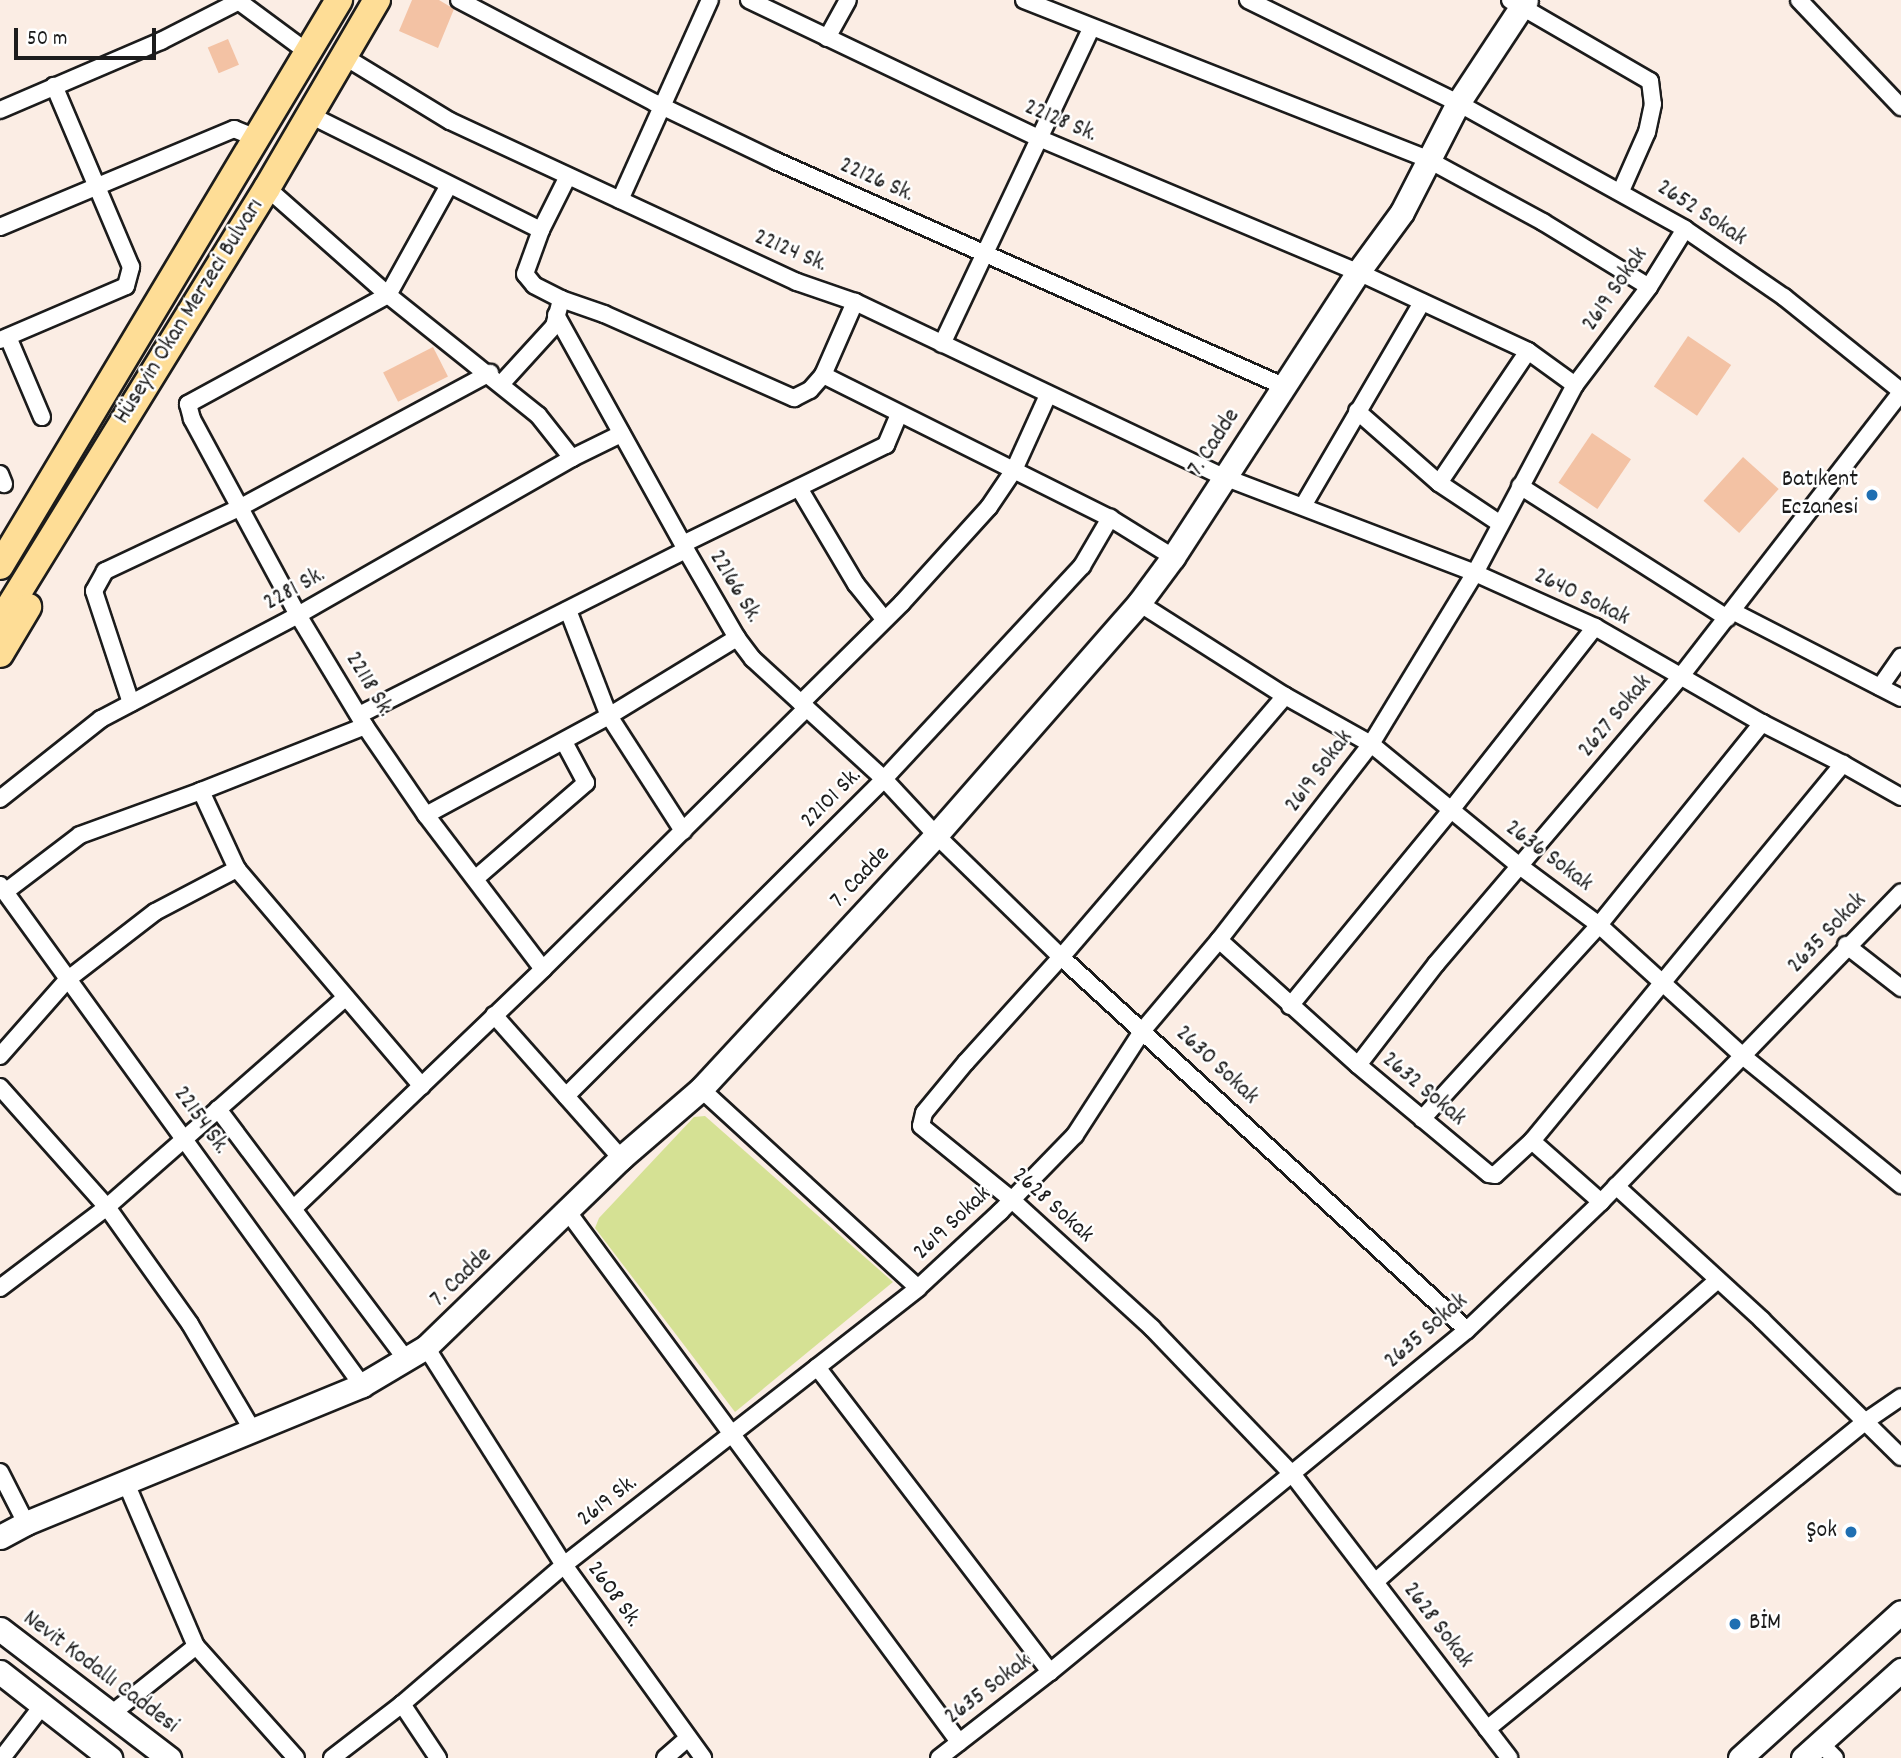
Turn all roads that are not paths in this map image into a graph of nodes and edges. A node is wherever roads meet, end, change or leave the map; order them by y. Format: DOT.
graph roads {
  1 [pos="339,0"];
  2 [pos="377,0"];
  3 [pos="459,0"];
  4 [pos="710,0"];
  5 [pos="749,0"];
  6 [pos="848,0"];
  7 [pos="1024,0"];
  8 [pos="1248,0"];
  9 [pos="1799,0"];
  10 [pos="238,1"];
  11 [pos="1519,2"];
  12 [pos="1091,29"];
  13 [pos="827,38"];
  14 [pos="306,51"];
  15 [pos="345,57"];
  16 [pos="54,86"];
  17 [pos="1458,103"];
  18 [pos="1901,107"];
  19 [pos="664,108"];
  20 [pos="0,110"];
  21 [pos="310,115"];
  22 [pos="256,138"];
  23 [pos="1041,139"];
  24 [pos="1427,159"];
  25 [pos="568,176"];
  26 [pos="98,185"];
  27 [pos="449,185"];
  28 [pos="267,187"];
  29 [pos="1621,191"];
  30 [pos="620,200"];
  31 [pos="0,227"];
  32 [pos="1685,229"];
  33 [pos="541,230"];
  34 [pos="986,254"];
  35 [pos="1358,272"];
  36 [pos="1649,287"];
  37 [pos="388,295"];
  38 [pos="855,302"];
  39 [pos="1422,302"];
  40 [pos="559,307"];
  41 [pos="4,338"];
  42 [pos="943,344"];
  43 [pos="1528,351"];
  44 [pos="822,375"];
  45 [pos="496,378"];
  46 [pos="1575,385"];
  47 [pos="1283,386"];
  48 [pos="1901,391"];
  49 [pos="1048,395"];
  50 [pos="1357,411"];
  51 [pos="899,414"];
  52 [pos="42,416"];
  53 [pos="621,434"];
  54 [pos="572,458"];
  55 [pos="1014,470"];
  56 [pos="55,472"];
  57 [pos="1224,477"];
  58 [pos="1440,483"];
  59 [pos="1520,486"];
  60 [pos="799,488"];
  61 [pos="80,491"];
  62 [pos="1303,506"];
  63 [pos="241,507"];
  64 [pos="1110,518"];
  65 [pos="1499,523"];
  66 [pos="0,542"];
  67 [pos="684,547"];
  68 [pos="1173,557"];
  69 [pos="0,566"];
  70 [pos="1475,573"];
  71 [pos="1139,603"];
  72 [pos="568,610"];
  73 [pos="298,615"];
  74 [pos="1730,615"];
  75 [pos="884,619"];
  76 [pos="0,622"];
  77 [pos="1595,627"];
  78 [pos="737,638"];
  79 [pos="0,654"];
  80 [pos="1901,657"];
  81 [pos="1681,676"];
  82 [pos="1880,687"];
  83 [pos="1285,696"];
  84 [pos="1901,698"];
  85 [pos="131,703"];
  86 [pos="804,705"];
  87 [pos="610,716"];
  88 [pos="362,721"];
  89 [pos="1762,723"];
  90 [pos="564,742"];
  91 [pos="1371,744"];
  92 [pos="1843,764"];
  93 [pos="884,779"];
  94 [pos="201,791"];
  95 [pos="1901,797"];
  96 [pos="0,799"];
  97 [pos="1451,810"];
  98 [pos="426,815"];
  99 [pos="683,831"];
  100 [pos="936,835"];
  101 [pos="1521,867"];
  102 [pos="237,869"];
  103 [pos="475,879"];
  104 [pos="3,889"];
  105 [pos="1901,892"];
  106 [pos="1599,925"];
  107 [pos="1219,940"];
  108 [pos="1846,945"];
  109 [pos="1061,957"];
  110 [pos="543,968"];
  111 [pos="67,980"];
  112 [pos="1661,982"];
  113 [pos="1901,988"];
  114 [pos="345,998"];
  115 [pos="1290,1006"];
  116 [pos="494,1015"];
  117 [pos="1143,1030"];
  118 [pos="0,1056"];
  119 [pos="1744,1057"];
  120 [pos="1357,1065"];
  121 [pos="422,1086"];
  122 [pos="0,1087"];
  123 [pos="701,1089"];
  124 [pos="566,1096"];
  125 [pos="218,1109"];
  126 [pos="1422,1119"];
  127 [pos="184,1136"];
  128 [pos="1532,1141"];
  129 [pos="621,1158"];
  130 [pos="1901,1185"];
  131 [pos="1616,1186"];
  132 [pos="1012,1200"];
  133 [pos="1601,1202"];
  134 [pos="107,1207"];
  135 [pos="294,1208"];
  136 [pos="568,1212"];
  137 [pos="1717,1280"];
  138 [pos="0,1288"];
  139 [pos="918,1288"];
  140 [pos="1467,1330"];
  141 [pos="426,1347"];
  142 [pos="406,1359"];
  143 [pos="817,1367"];
  144 [pos="362,1385"];
  145 [pos="1901,1397"];
  146 [pos="1866,1421"];
  147 [pos="253,1431"];
  148 [pos="733,1434"];
  149 [pos="1901,1457"];
  150 [pos="0,1472"];
  151 [pos="1293,1475"];
  152 [pos="126,1483"];
  153 [pos="26,1523"];
  154 [pos="0,1537"];
  155 [pos="564,1565"];
  156 [pos="1375,1582"];
  157 [pos="1901,1612"];
  158 [pos="0,1629"];
  159 [pos="197,1646"];
  160 [pos="1901,1670"];
  161 [pos="0,1672"];
  162 [pos="1050,1672"];
  163 [pos="402,1704"];
  164 [pos="42,1706"];
  165 [pos="110,1715"];
  166 [pos="1487,1729"];
  167 [pos="688,1738"];
  168 [pos="959,1742"];
  169 [pos="1820,1753"];
  170 [pos="2,1758"];
  171 [pos="110,1758"];
  172 [pos="169,1758"];
  173 [pos="296,1758"];
  174 [pos="332,1758"];
  175 [pos="438,1758"];
  176 [pos="665,1758"];
  177 [pos="703,1758"];
  178 [pos="939,1758"];
  179 [pos="1509,1758"];
  180 [pos="1740,1758"];
  1 -- 14 [label="main road, Hüseyin Okan Merzeci Bulvarı"];
  2 -- 15 [label="main road, Hüseyin Okan Merzeci Bulvarı"];
  3 -- 19 [label="street, 22126 Sk."];
  4 -- 19 [label="street"];
  5 -- 13 [label="street, 22128 Sk."];
  6 -- 13 [label="street"];
  7 -- 12 [label="street"];
  8 -- 17 [label="street, 2652 Sokak"];
  9 -- 18 [label="street"];
  10 -- 14 [label="street"];
  10 -- 16 [label="street"];
  11 -- 17 [label="street, 7. Cadde"];
  11 -- 29 [label="street"];
  12 -- 23 [label="street"];
  12 -- 24 [label="street"];
  13 -- 23 [label="street, 22128 Sk."];
  14 -- 22 [label="main road, Hüseyin Okan Merzeci Bulvarı"];
  15 -- 21 [label="main road, Hüseyin Okan Merzeci Bulvarı"];
  15 -- 25 [label="street, 22124 Sk."];
  16 -- 20 [label="street"];
  16 -- 26 [label="street"];
  17 -- 24 [label="street, 7. Cadde"];
  17 -- 29 [label="street, 2652 Sokak"];
  19 -- 30 [label="street"];
  19 -- 34 [label="street, 22126 Sk."];
  21 -- 27 [label="street"];
  21 -- 28 [label="main road, Hüseyin Okan Merzeci Bulvarı"];
  22 -- 26 [label="street"];
  22 -- 56 [label="main road, Hüseyin Okan Merzeci Bulvarı"];
  23 -- 34 [label="street"];
  23 -- 35 [label="street, 22128 Sk."];
  24 -- 35 [label="street, 7. Cadde"];
  24 -- 36 [label="street"];
  25 -- 30 [label="street, 22124 Sk."];
  25 -- 33 [label="street"];
  26 -- 31 [label="street"];
  26 -- 41 [label="street"];
  27 -- 33 [label="street"];
  27 -- 37 [label="street"];
  28 -- 37 [label="street"];
  28 -- 61 [label="main road, Hüseyin Okan Merzeci Bulvarı"];
  29 -- 32 [label="street, 2652 Sokak"];
  30 -- 38 [label="street, 22124 Sk."];
  32 -- 36 [label="street, 2619 Sokak"];
  32 -- 48 [label="street, 2652 Sokak"];
  33 -- 40 [label="street"];
  34 -- 42 [label="street"];
  34 -- 47 [label="street, 22126 Sk."];
  35 -- 39 [label="street, 22128 Sk."];
  35 -- 47 [label="street, 7. Cadde"];
  36 -- 46 [label="street, 2619 Sokak"];
  37 -- 45 [label="street"];
  37 -- 63 [label="street, 22118 Sk."];
  38 -- 42 [label="street, 22124 Sk."];
  38 -- 44 [label="street"];
  39 -- 43 [label="street, 22128 Sk."];
  39 -- 50 [label="street"];
  40 -- 44 [label="street"];
  40 -- 45 [label="street"];
  40 -- 53 [label="street, 22166 Sk."];
  41 -- 52 [label="street"];
  42 -- 49 [label="street, 22124 Sk."];
  43 -- 46 [label="street, 22128 Sk."];
  43 -- 58 [label="street"];
  44 -- 51 [label="street"];
  45 -- 54 [label="street"];
  45 -- 63 [label="street"];
  46 -- 59 [label="street, 2619 Sokak"];
  47 -- 57 [label="street, 7. Cadde"];
  48 -- 74 [label="street, 2627 Sokak"];
  49 -- 55 [label="street"];
  49 -- 57 [label="street, 22124 Sk."];
  50 -- 58 [label="street"];
  50 -- 62 [label="street"];
  51 -- 55 [label="street"];
  51 -- 60 [label="street"];
  53 -- 54 [label="street, 2281 Sk."];
  53 -- 67 [label="street, 22166 Sk."];
  54 -- 73 [label="street, 2281 Sk."];
  55 -- 64 [label="street"];
  55 -- 75 [label="street"];
  56 -- 66 [label="main road"];
  56 -- 69 [label="main road, Hüseyin Okan Merzeci Bulvarı"];
  57 -- 62 [label="street, 2640 Sokak"];
  57 -- 68 [label="street, 7. Cadde"];
  58 -- 65 [label="street"];
  59 -- 65 [label="street, 2619 Sokak"];
  59 -- 74 [label="street"];
  60 -- 67 [label="street"];
  60 -- 75 [label="street"];
  61 -- 76 [label="main road, Hüseyin Okan Merzeci Bulvarı"];
  61 -- 79 [label="main road"];
  62 -- 70 [label="street, 2640 Sokak"];
  63 -- 73 [label="street, 22118 Sk."];
  63 -- 85 [label="street"];
  64 -- 68 [label="street"];
  64 -- 93 [label="street, 22101 Sk."];
  65 -- 70 [label="street, 2619 Sokak"];
  67 -- 72 [label="street"];
  67 -- 78 [label="street, 22166 Sk."];
  68 -- 71 [label="street, 7. Cadde"];
  70 -- 77 [label="street, 2640 Sokak"];
  70 -- 91 [label="street, 2619 Sokak"];
  71 -- 83 [label="street, 2636 Sokak"];
  71 -- 100 [label="street, 7. Cadde"];
  72 -- 87 [label="street"];
  72 -- 88 [label="street"];
  73 -- 85 [label="street, 2281 Sk."];
  73 -- 88 [label="street, 22118 Sk."];
  74 -- 81 [label="street, 2627 Sokak"];
  74 -- 82 [label="street"];
  75 -- 86 [label="street"];
  77 -- 81 [label="street, 2640 Sokak"];
  77 -- 97 [label="street"];
  78 -- 86 [label="street, 22166 Sk."];
  78 -- 87 [label="street"];
  80 -- 82 [label="street"];
  81 -- 89 [label="street, 2640 Sokak"];
  81 -- 101 [label="street, 2627 Sokak"];
  82 -- 84 [label="street"];
  83 -- 91 [label="street, 2636 Sokak"];
  83 -- 109 [label="street, 2628 Sokak"];
  85 -- 96 [label="street, 2281 Sk."];
  86 -- 93 [label="street, 22166 Sk."];
  86 -- 99 [label="street"];
  87 -- 90 [label="street"];
  87 -- 99 [label="street"];
  88 -- 94 [label="street"];
  88 -- 98 [label="street, 22118 Sk."];
  89 -- 92 [label="street, 2640 Sokak"];
  89 -- 106 [label="street"];
  90 -- 98 [label="street"];
  90 -- 103 [label="street"];
  91 -- 97 [label="street, 2636 Sokak"];
  91 -- 107 [label="street, 2619 Sokak"];
  92 -- 95 [label="street, 2640 Sokak"];
  92 -- 112 [label="street"];
  93 -- 100 [label="street, 22166 Sk."];
  93 -- 124 [label="street, 22101 Sk."];
  94 -- 102 [label="street"];
  94 -- 104 [label="street"];
  97 -- 101 [label="street, 2636 Sokak"];
  97 -- 115 [label="street"];
  98 -- 103 [label="street, 22118 Sk."];
  99 -- 110 [label="street"];
  100 -- 109 [label="street, 2630 Sokak"];
  100 -- 123 [label="street, 7. Cadde"];
  101 -- 106 [label="street, 2636 Sokak"];
  101 -- 120 [label="street, 2627 Sokak"];
  102 -- 111 [label="street"];
  102 -- 114 [label="street"];
  103 -- 110 [label="street, 22118 Sk."];
  104 -- 111 [label="street, 22154 Sk."];
  105 -- 108 [label="street, 2635 Sokak"];
  106 -- 112 [label="street, 2636 Sokak"];
  106 -- 126 [label="street"];
  107 -- 115 [label="street, 2632 Sokak"];
  107 -- 117 [label="street, 2619 Sokak"];
  108 -- 113 [label="street"];
  108 -- 119 [label="street, 2635 Sokak"];
  109 -- 117 [label="street, 2630 Sokak"];
  109 -- 132 [label="street, 2628 Sokak"];
  110 -- 116 [label="street"];
  111 -- 118 [label="street"];
  111 -- 127 [label="street, 22154 Sk."];
  112 -- 119 [label="street, 2636 Sokak"];
  112 -- 128 [label="street"];
  114 -- 121 [label="street"];
  114 -- 125 [label="street"];
  115 -- 120 [label="street, 2632 Sokak"];
  116 -- 121 [label="street"];
  116 -- 124 [label="street"];
  117 -- 132 [label="street, 2619 Sokak"];
  117 -- 140 [label="street, 2630 Sokak"];
  119 -- 130 [label="street, 2636 Sokak"];
  119 -- 131 [label="street, 2635 Sokak"];
  120 -- 126 [label="street, 2632 Sokak"];
  121 -- 135 [label="street"];
  122 -- 134 [label="street"];
  123 -- 129 [label="street, 7. Cadde"];
  123 -- 139 [label="street"];
  124 -- 129 [label="street"];
  125 -- 127 [label="street"];
  125 -- 135 [label="street"];
  126 -- 128 [label="street, 2632 Sokak"];
  127 -- 134 [label="street"];
  127 -- 144 [label="street, 22154 Sk."];
  128 -- 133 [label="street"];
  129 -- 136 [label="street, 7. Cadde"];
  131 -- 133 [label="street, 2635 Sokak"];
  131 -- 137 [label="street"];
  132 -- 139 [label="street, 2619 Sokak"];
  132 -- 151 [label="street, 2628 Sokak"];
  133 -- 140 [label="street, 2635 Sokak"];
  134 -- 138 [label="street"];
  134 -- 147 [label="street"];
  135 -- 142 [label="street"];
  136 -- 141 [label="street, 7. Cadde"];
  136 -- 148 [label="street"];
  137 -- 146 [label="street"];
  137 -- 156 [label="street"];
  139 -- 143 [label="street, 2619 Sk."];
  140 -- 151 [label="street, 2635 Sokak"];
  141 -- 142 [label="street, 7. Cadde"];
  141 -- 155 [label="street, 2608 Sk."];
  142 -- 144 [label="street, 7. Cadde"];
  143 -- 148 [label="street, 2619 Sk."];
  143 -- 162 [label="street"];
  144 -- 147 [label="street, 7. Cadde"];
  145 -- 146 [label="street"];
  146 -- 149 [label="street"];
  146 -- 166 [label="street"];
  147 -- 152 [label="street, 7. Cadde"];
  148 -- 155 [label="street, 2619 Sk."];
  148 -- 168 [label="street"];
  150 -- 153 [label="street"];
  151 -- 156 [label="street, 2628 Sokak"];
  151 -- 162 [label="street, 2635 Sokak"];
  152 -- 153 [label="street, 7. Cadde"];
  152 -- 159 [label="street"];
  153 -- 154 [label="street, 7. Cadde"];
  155 -- 163 [label="street, 2619 Sk."];
  155 -- 167 [label="street, 2608 Sk."];
  156 -- 166 [label="street, 2628 Sokak"];
  157 -- 180 [label="street"];
  158 -- 165 [label="street, Nevit Kodallı Caddesi"];
  159 -- 165 [label="street"];
  159 -- 173 [label="street"];
  160 -- 169 [label="street"];
  161 -- 164 [label="street"];
  162 -- 168 [label="street, 2635 Sokak"];
  163 -- 174 [label="street, 2619 Sk."];
  163 -- 175 [label="street"];
  164 -- 170 [label="street"];
  164 -- 171 [label="street"];
  165 -- 172 [label="street, Nevit Kodallı Caddesi"];
  166 -- 179 [label="street, 2628 Sokak"];
  167 -- 176 [label="street"];
  167 -- 177 [label="street, 2608 Sk."];
  168 -- 178 [label="street, 2635 Sokak"];
}
